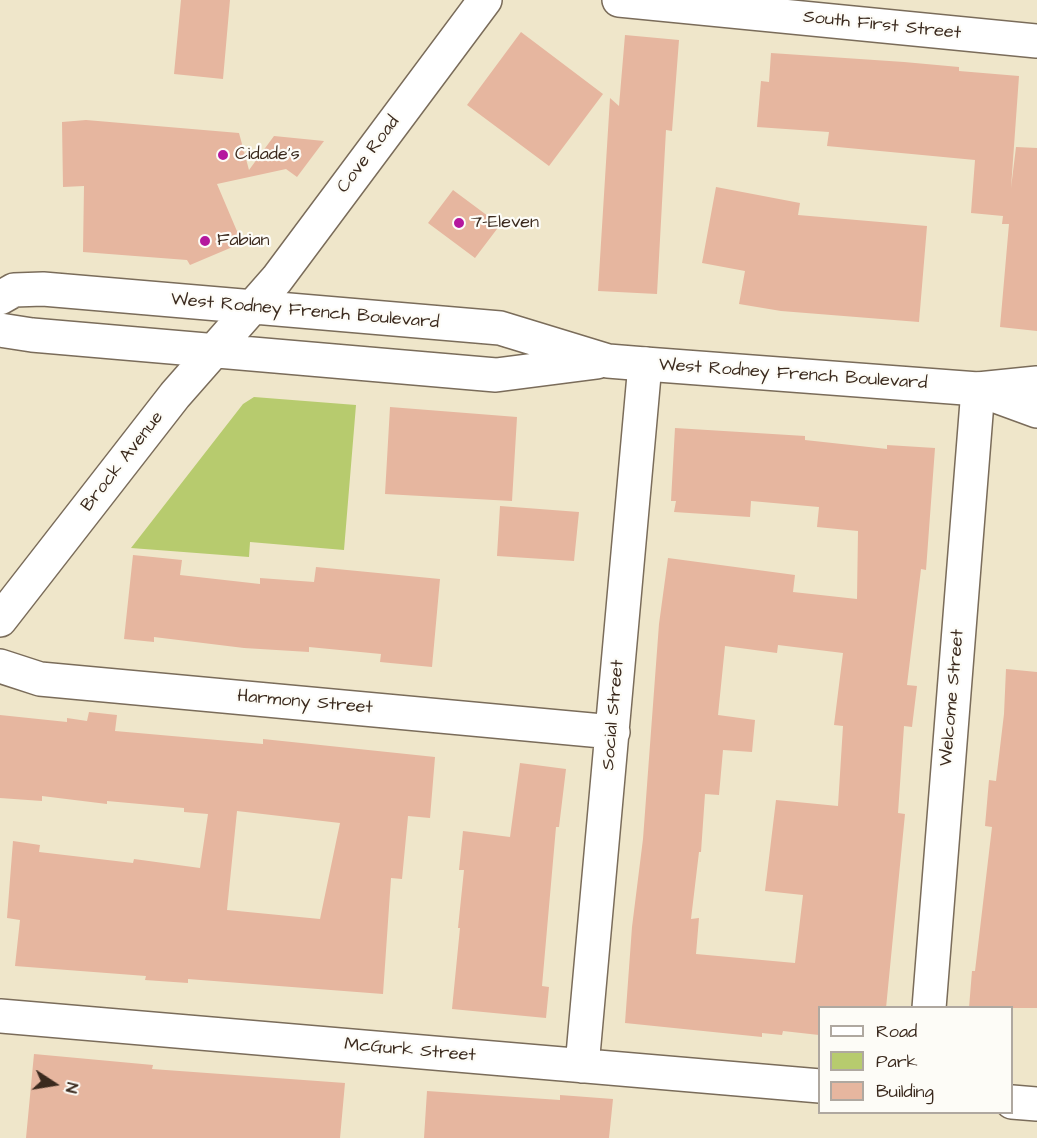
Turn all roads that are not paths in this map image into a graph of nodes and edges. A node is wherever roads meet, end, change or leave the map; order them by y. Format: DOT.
graph roads {
  1 [pos="485,0"];
  2 [pos="619,0"];
  3 [pos="1037,41"];
  4 [pos="0,298"];
  5 [pos="250,307"];
  6 [pos="0,330"];
  7 [pos="214,350"];
  8 [pos="608,361"];
  9 [pos="645,364"];
  10 [pos="1037,383"];
  11 [pos="978,389"];
  12 [pos="1037,411"];
  13 [pos="0,620"];
  14 [pos="0,666"];
  15 [pos="613,732"];
  16 [pos="929,1006"];
  17 [pos="0,1016"];
  18 [pos="582,1066"];
  19 [pos="818,1086"];
  20 [pos="1013,1102"];
  21 [pos="1037,1104"];
  1 -- 5 [label="street, Cove Road"];
  2 -- 3 [label="street, South First Street"];
  4 -- 5 [label="street, West Rodney French Boulevard"];
  5 -- 7 [label="street, Brock Avenue"];
  5 -- 8 [label="street, West Rodney French Boulevard"];
  6 -- 7 [label="street, West Rodney French Boulevard"];
  7 -- 8 [label="street, West Rodney French Boulevard"];
  7 -- 13 [label="street, Brock Avenue"];
  8 -- 9 [label="street, West Rodney French Boulevard"];
  9 -- 11 [label="street, West Rodney French Boulevard"];
  9 -- 15 [label="street, Social Street"];
  10 -- 11 [label="street, West Rodney French Boulevard"];
  11 -- 12 [label="street, West Rodney French Boulevard"];
  11 -- 16 [label="street, Welcome Street"];
  14 -- 15 [label="street, Harmony Street"];
  15 -- 18 [label="street, Social Street"];
  17 -- 18 [label="street, McGurk Street"];
  18 -- 19 [label="street, McGurk Street"];
  20 -- 21 [label="street"];
}
